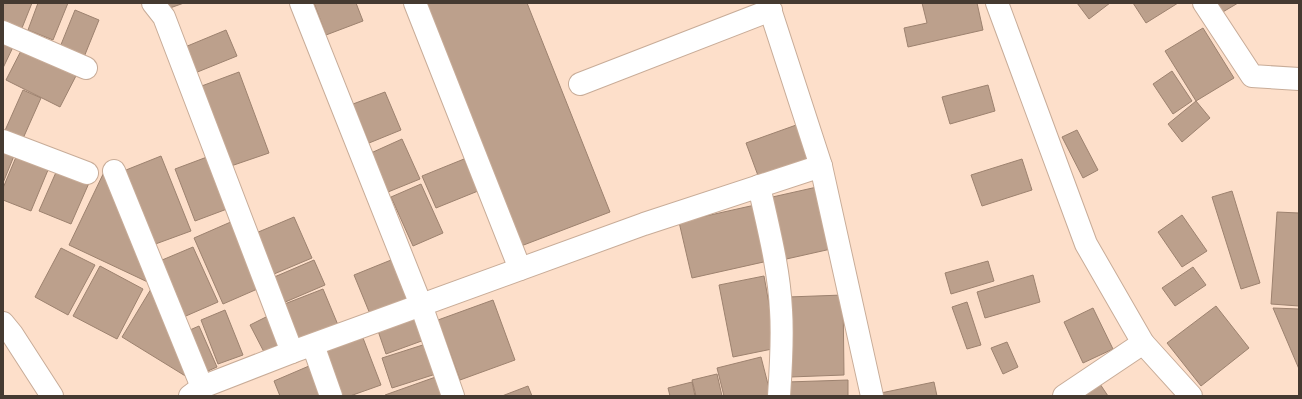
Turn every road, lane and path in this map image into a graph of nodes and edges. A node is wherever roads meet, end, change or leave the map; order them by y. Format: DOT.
graph roads {
  1 [pos="153,3"];
  2 [pos="301,3"];
  3 [pos="415,3"];
  4 [pos="997,3"];
  5 [pos="1204,3"];
  6 [pos="770,7"];
  7 [pos="3,32"];
  8 [pos="86,68"];
  9 [pos="1299,79"];
  10 [pos="580,84"];
  11 [pos="3,141"];
  12 [pos="821,166"];
  13 [pos="114,171"];
  14 [pos="87,173"];
  15 [pos="759,186"];
  16 [pos="520,269"];
  17 [pos="421,305"];
  18 [pos="3,323"];
  19 [pos="1143,343"];
  20 [pos="314,345"];
  21 [pos="292,352"];
  22 [pos="196,392"];
  23 [pos="52,396"];
  24 [pos="331,396"];
  25 [pos="453,396"];
  26 [pos="779,396"];
  27 [pos="872,396"];
  28 [pos="1064,396"];
  29 [pos="1191,396"];
  1 -- 21 [label="street"];
  2 -- 17 [label="street"];
  3 -- 16 [label="street"];
  4 -- 19 [label="street"];
  5 -- 9 [label="street"];
  6 -- 10 [label="street"];
  6 -- 12 [label="street"];
  7 -- 8 [label="street"];
  11 -- 14 [label="street"];
  12 -- 15 [label="street"];
  12 -- 27 [label="street"];
  13 -- 22 [label="street"];
  15 -- 16 [label="street"];
  15 -- 26 [label="street"];
  16 -- 17 [label="street"];
  17 -- 20 [label="street"];
  17 -- 25 [label="street"];
  18 -- 23 [label="street"];
  19 -- 28 [label="street"];
  19 -- 29 [label="street"];
  20 -- 21 [label="street"];
  20 -- 24 [label="street"];
  21 -- 22 [label="street"];
}
